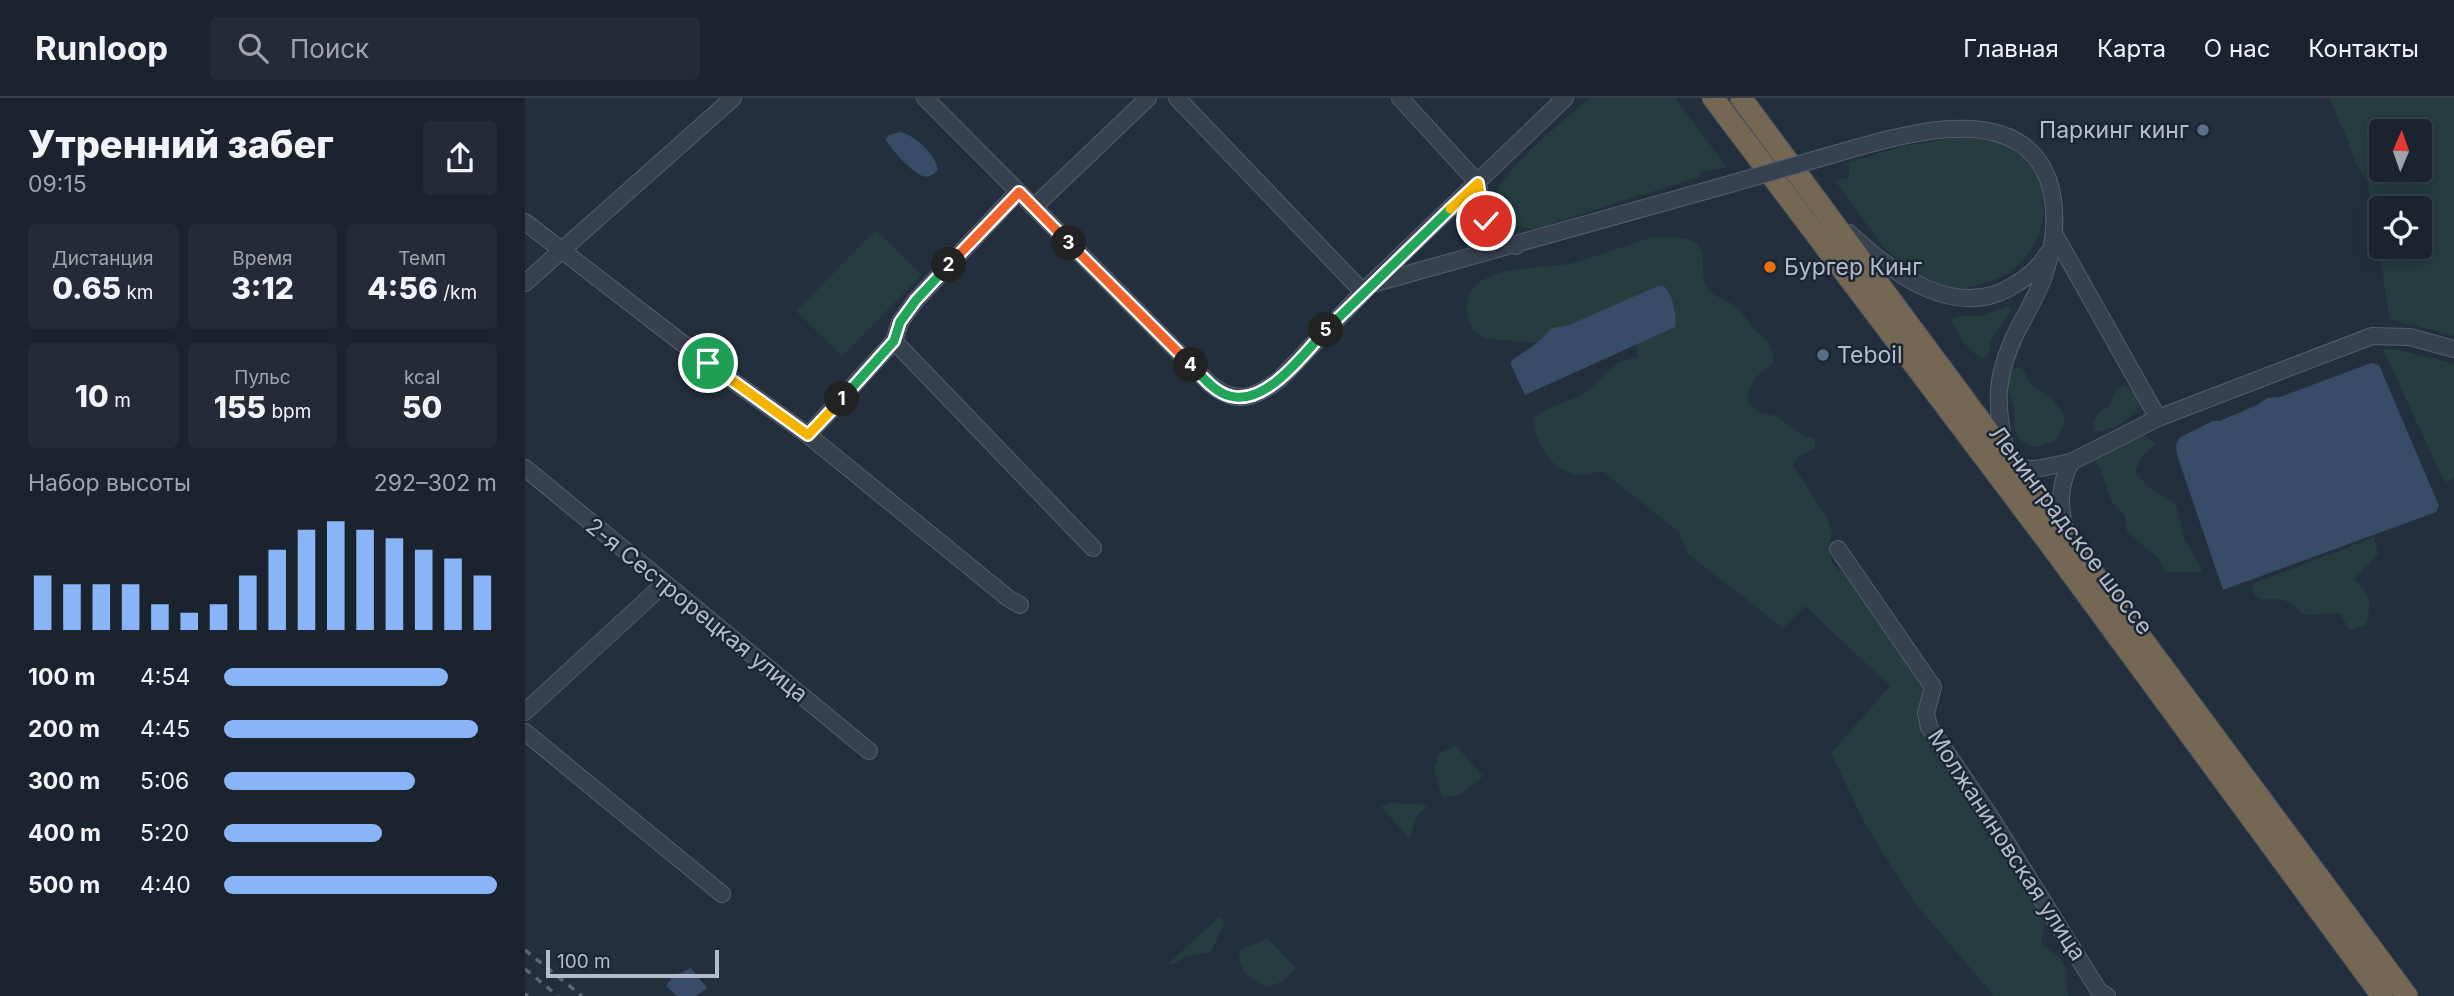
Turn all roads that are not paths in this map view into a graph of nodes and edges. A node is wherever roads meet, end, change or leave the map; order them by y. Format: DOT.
graph roads {
  1 [pos="733,98"];
  2 [pos="925,98"];
  3 [pos="1148,98"];
  4 [pos="1177,98"];
  5 [pos="1401,98"];
  6 [pos="1565,98"];
  7 [pos="1713,98"];
  8 [pos="1741,98"];
  9 [pos="1478,183"];
  10 [pos="1019,192"];
  11 [pos="1819,204"];
  12 [pos="1034,207"];
  13 [pos="525,222"];
  14 [pos="2053,240"];
  15 [pos="1516,246"];
  16 [pos="561,251"];
  17 [pos="525,283"];
  18 [pos="1366,288"];
  19 [pos="894,341"];
  20 [pos="2454,349"];
  21 [pos="2158,418"];
  22 [pos="808,435"];
  23 [pos="2071,462"];
  24 [pos="2011,465"];
  25 [pos="525,468"];
  26 [pos="2067,539"];
  27 [pos="1093,548"];
  28 [pos="1838,549"];
  29 [pos="664,584"];
  30 [pos="1020,605"];
  31 [pos="525,712"];
  32 [pos="525,732"];
  33 [pos="869,751"];
  34 [pos="722,894"];
  35 [pos="2107,996"];
  36 [pos="2382,996"];
  37 [pos="2407,996"];
  1 -- 16 [label="street"];
  2 -- 10 [label="street"];
  3 -- 12 [label="street"];
  4 -- 18 [label="street"];
  5 -- 9 [label="street"];
  6 -- 9 [label="street"];
  7 -- 36 [label="highway, Ленинградское шоссе"];
  8 -- 11 [label="highway, Ленинградское шоссе"];
  9 -- 15 [label="street"];
  9 -- 18 [label="street"];
  10 -- 12 [label="street"];
  10 -- 19 [label="street"];
  11 -- 14 [label="street"];
  11 -- 24 [label="highway, Ленинградское шоссе"];
  12 -- 18 [label="street"];
  13 -- 16 [label="street"];
  14 -- 15 [label="street, bridge"];
  14 -- 21 [label="street"];
  14 -- 24 [label="street"];
  15 -- 18 [label="street"];
  16 -- 17 [label="street"];
  16 -- 22 [label="street"];
  19 -- 22 [label="street"];
  19 -- 27 [label="street"];
  20 -- 21 [label="street"];
  21 -- 23 [label="street"];
  22 -- 30 [label="street"];
  23 -- 24 [label="street"];
  23 -- 26 [label="street"];
  24 -- 26 [label="highway, Ленинградское шоссе"];
  25 -- 29 [label="street, 2-я Сестрорецкая улица"];
  26 -- 37 [label="highway, Ленинградское шоссе"];
  28 -- 35 [label="street, Молжаниновская улица"];
  29 -- 31 [label="street"];
  29 -- 33 [label="street, 2-я Сестрорецкая улица"];
  32 -- 34 [label="street"];
}
